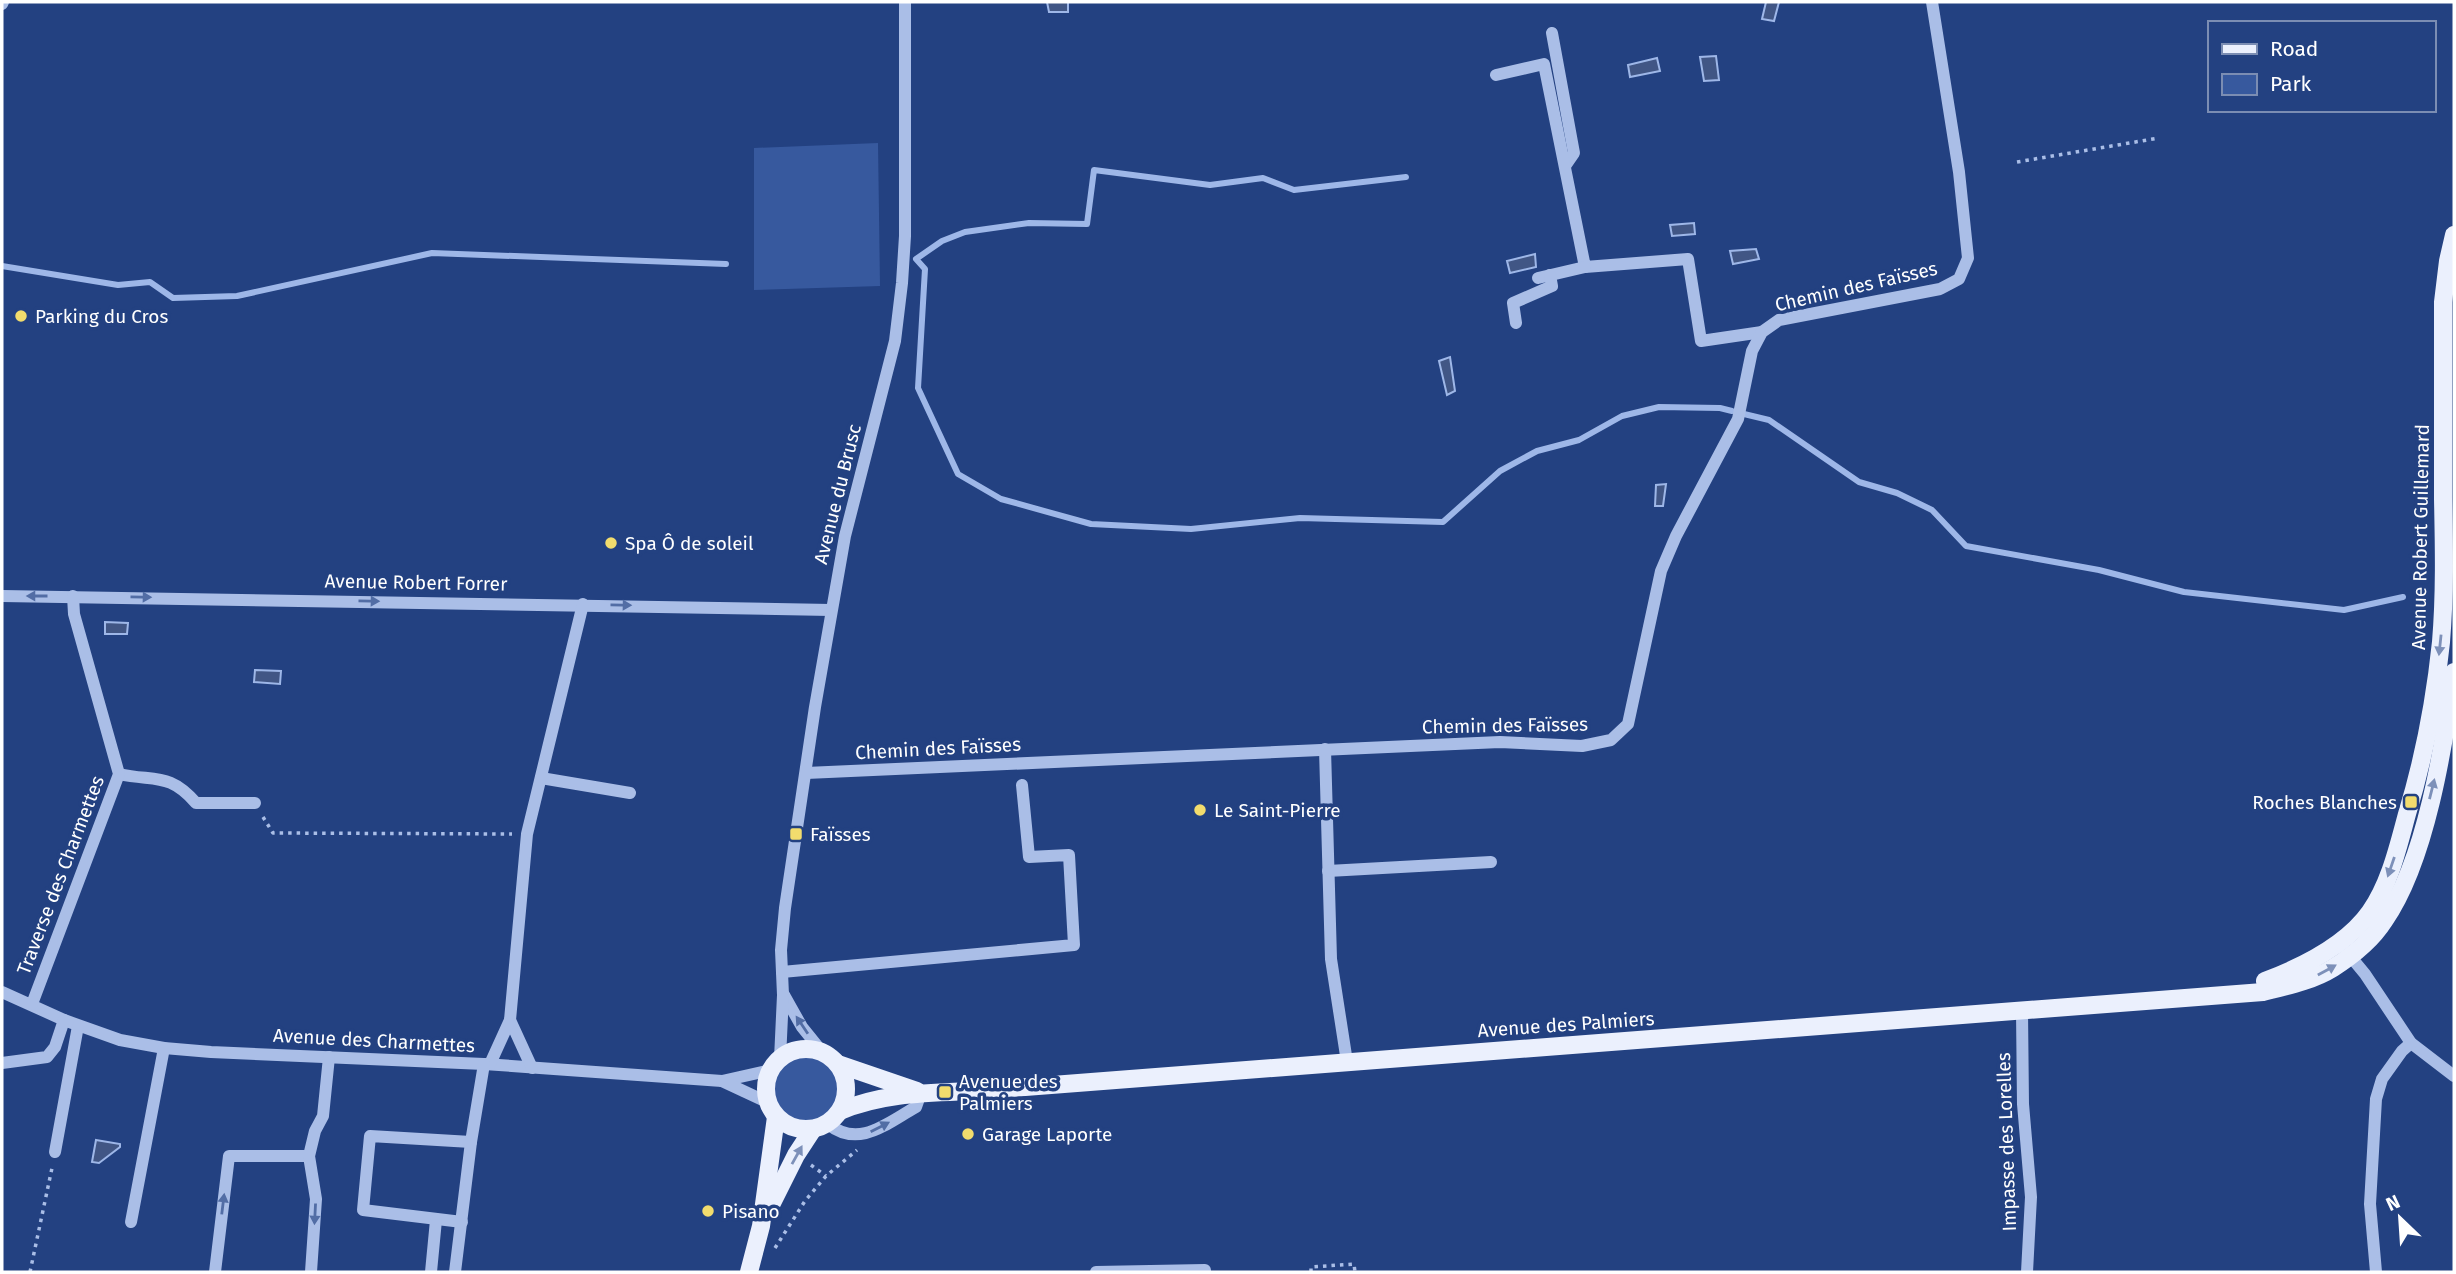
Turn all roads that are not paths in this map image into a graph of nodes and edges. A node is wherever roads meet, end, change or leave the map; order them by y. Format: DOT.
graph roads {
  1 [pos="905,2"];
  2 [pos="1932,2"];
  3 [pos="1552,33"];
  4 [pos="1496,75"];
  5 [pos="1564,166"];
  6 [pos="2454,235"];
  7 [pos="1585,267"];
  8 [pos="1516,323"];
  9 [pos="1762,332"];
  10 [pos="2449,379"];
  11 [pos="2,596"];
  12 [pos="73,596"];
  13 [pos="583,604"];
  14 [pos="831,610"];
  15 [pos="2454,672"];
  16 [pos="1325,749"];
  17 [pos="806,773"];
  18 [pos="119,774"];
  19 [pos="541,778"];
  20 [pos="1021,785"];
  21 [pos="630,793"];
  22 [pos="254,803"];
  23 [pos="1491,862"];
  24 [pos="1328,871"];
  25 [pos="2344,949"];
  26 [pos="782,972"];
  27 [pos="2,992"];
  28 [pos="783,995"];
  29 [pos="2,1001"];
  30 [pos="32,1004"];
  31 [pos="2022,1011"];
  32 [pos="64,1020"];
  33 [pos="510,1020"];
  34 [pos="78,1026"];
  35 [pos="2411,1043"];
  36 [pos="164,1048"];
  37 [pos="823,1053"];
  38 [pos="328,1057"];
  39 [pos="1347,1062"];
  40 [pos="2,1063"];
  41 [pos="487,1064"];
  42 [pos="775,1064"];
  43 [pos="838,1064"];
  44 [pos="532,1068"];
  45 [pos="2454,1076"];
  46 [pos="722,1081"];
  47 [pos="920,1093"];
  48 [pos="772,1109"];
  49 [pos="827,1121"];
  50 [pos="471,1142"];
  51 [pos="55,1152"];
  52 [pos="309,1156"];
  53 [pos="436,1220"];
  54 [pos="131,1222"];
  55 [pos="462,1222"];
  56 [pos="761,1226"];
  57 [pos="1205,1270"];
  58 [pos="215,1272"];
  59 [pos="311,1272"];
  60 [pos="431,1272"];
  61 [pos="455,1272"];
  62 [pos="749,1272"];
  63 [pos="1096,1272"];
  64 [pos="2027,1272"];
  65 [pos="2376,1272"];
  1 -- 14 [label="street, Avenue du Brusc"];
  2 -- 9 [label="street, Chemin des Faïsses"];
  3 -- 5 [label="street"];
  4 -- 5 [label="street"];
  5 -- 7 [label="street"];
  6 -- 10 [label="main road, Avenue Robert Guillemard"];
  7 -- 8 [label="street"];
  7 -- 9 [label="street"];
  9 -- 16 [label="street, Chemin des Faïsses"];
  10 -- 25 [label="main road, Avenue Robert Guillemard, one-way"];
  12 -- 11 [label="street, Avenue Robert Forrer, one-way"];
  12 -- 13 [label="street, Avenue Robert Forrer, one-way"];
  12 -- 18 [label="street, Traverse des Charmettes"];
  13 -- 14 [label="street, Avenue Robert Forrer, one-way"];
  13 -- 19 [label="street"];
  14 -- 17 [label="street, Avenue du Brusc"];
  25 -- 15 [label="main road, one-way"];
  16 -- 17 [label="street, Chemin des Faïsses"];
  16 -- 24 [label="street"];
  17 -- 26 [label="street, Avenue du Brusc"];
  18 -- 22 [label="street"];
  18 -- 30 [label="street, Traverse des Charmettes"];
  19 -- 21 [label="street"];
  19 -- 33 [label="street"];
  20 -- 26 [label="street"];
  23 -- 24 [label="street"];
  24 -- 39 [label="street"];
  25 -- 31 [label="main road, Avenue des Palmiers"];
  25 -- 35 [label="street"];
  26 -- 28 [label="street, Avenue du Brusc"];
  27 -- 30 [label="street, Avenue des Charmettes"];
  37 -- 28 [label="street, Avenue du Brusc, one-way"];
  28 -- 42 [label="street, Avenue du Brusc"];
  29 -- 30 [label="street, Avenue des Charmettes"];
  30 -- 32 [label="street, Avenue des Charmettes"];
  31 -- 39 [label="main road, Avenue des Palmiers"];
  31 -- 64 [label="street, Impasse des Lorelles"];
  32 -- 34 [label="street, Avenue des Charmettes"];
  32 -- 40 [label="street"];
  33 -- 41 [label="street"];
  33 -- 44 [label="street"];
  34 -- 36 [label="street, Avenue des Charmettes"];
  34 -- 51 [label="street"];
  35 -- 45 [label="street"];
  35 -- 65 [label="street"];
  36 -- 38 [label="street, Avenue des Charmettes"];
  36 -- 54 [label="street"];
  37 -- 42 [label="main road"];
  37 -- 43 [label="main road"];
  38 -- 41 [label="street, Avenue des Charmettes"];
  38 -- 52 [label="street"];
  39 -- 47 [label="main road, Avenue des Palmiers"];
  41 -- 44 [label="street, Avenue des Charmettes"];
  41 -- 50 [label="street"];
  42 -- 46 [label="street, Avenue des Charmettes"];
  42 -- 48 [label="main road"];
  43 -- 47 [label="main road, Avenue des Palmiers"];
  43 -- 49 [label="main road"];
  44 -- 46 [label="street, Avenue des Charmettes"];
  46 -- 48 [label="street, Avenue des Charmettes"];
  47 -- 49 [label="main road, Avenue des Palmiers"];
  49 -- 47 [label="street, one-way"];
  48 -- 49 [label="main road"];
  48 -- 56 [label="main road"];
  56 -- 49 [label="main road, one-way"];
  50 -- 53 [label="street"];
  50 -- 55 [label="street"];
  58 -- 52 [label="street, one-way"];
  52 -- 59 [label="street, one-way"];
  53 -- 55 [label="street"];
  53 -- 60 [label="street"];
  55 -- 61 [label="street"];
  56 -- 62 [label="main road"];
  57 -- 63 [label="street"];
}
